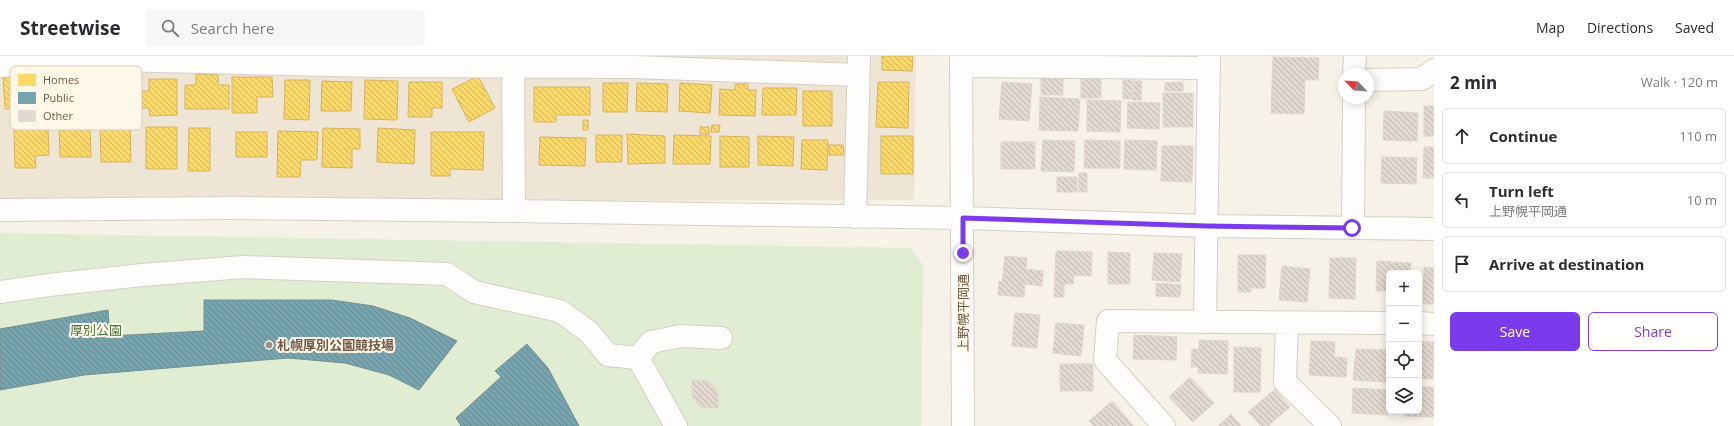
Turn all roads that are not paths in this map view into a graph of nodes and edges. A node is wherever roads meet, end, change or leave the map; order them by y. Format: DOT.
graph roads {
  1 [pos="1355,56"];
  2 [pos="115,58"];
  3 [pos="246,59"];
  4 [pos="376,61"];
  5 [pos="513,61"];
  6 [pos="961,61"];
  7 [pos="635,62"];
  8 [pos="1067,62"];
  9 [pos="1209,62"];
  10 [pos="0,66"];
  11 [pos="858,66"];
  12 [pos="1354,68"];
  13 [pos="1434,70"];
  14 [pos="1374,80"];
  15 [pos="1354,104"];
  16 [pos="0,210"];
  17 [pos="514,211"];
  18 [pos="855,217"];
  19 [pos="963,218"];
  20 [pos="1206,226"];
  21 [pos="1352,228"];
  22 [pos="1434,229"];
  23 [pos="0,292"];
  24 [pos="1205,322"];
  25 [pos="1288,322"];
  26 [pos="1386,323"];
  27 [pos="1422,324"];
  28 [pos="1434,324"];
  29 [pos="721,338"];
  30 [pos="638,358"];
  31 [pos="676,426"];
  32 [pos="963,426"];
  33 [pos="1164,426"];
  34 [pos="1330,426"];
  1 -- 12 [label="street"];
  2 -- 3 [label="street"];
  2 -- 10 [label="street"];
  3 -- 4 [label="street"];
  4 -- 5 [label="street"];
  5 -- 7 [label="street"];
  5 -- 17 [label="street"];
  6 -- 8 [label="street"];
  6 -- 19 [label="street, 上野幌平岡通"];
  7 -- 11 [label="street"];
  8 -- 9 [label="street"];
  9 -- 20 [label="street"];
  11 -- 18 [label="street"];
  13 -- 14 [label="street"];
  15 -- 21 [label="street"];
  16 -- 17 [label="street"];
  17 -- 18 [label="street"];
  18 -- 19 [label="street"];
  19 -- 20 [label="street"];
  19 -- 32 [label="street, 上野幌平岡通"];
  20 -- 21 [label="street"];
  20 -- 24 [label="street"];
  21 -- 22 [label="street"];
  23 -- 30 [label="street"];
  24 -- 25 [label="street"];
  24 -- 33 [label="street"];
  25 -- 26 [label="street"];
  25 -- 34 [label="street"];
  27 -- 28 [label="street"];
  29 -- 30 [label="street"];
  30 -- 31 [label="street"];
}
